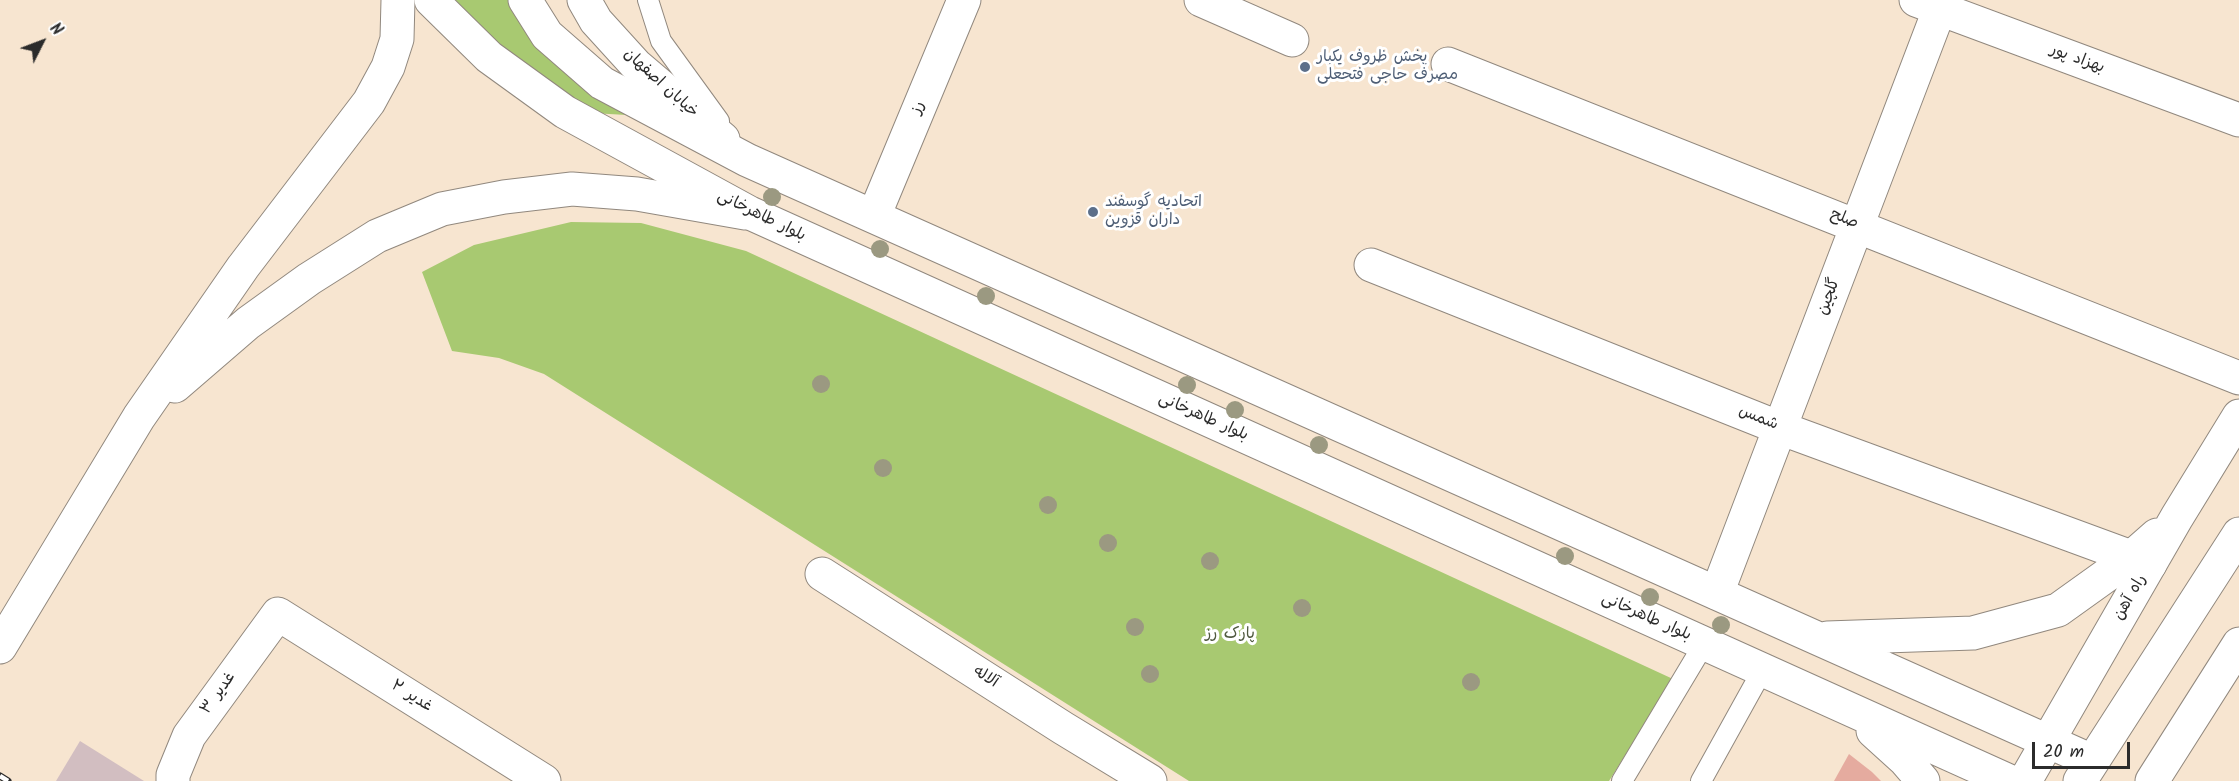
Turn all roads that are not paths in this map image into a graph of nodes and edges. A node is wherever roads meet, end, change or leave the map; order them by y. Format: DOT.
graph roads {
  1 [pos="398,0"];
  2 [pos="431,0"];
  3 [pos="525,0"];
  4 [pos="584,0"];
  5 [pos="648,0"];
  6 [pos="964,0"];
  7 [pos="1201,0"];
  8 [pos="1933,3"];
  9 [pos="1292,40"];
  10 [pos="1448,64"];
  11 [pos="2239,120"];
  12 [pos="747,160"];
  13 [pos="750,213"];
  14 [pos="874,216"];
  15 [pos="1857,225"];
  16 [pos="1371,265"];
  17 [pos="2239,378"];
  18 [pos="1296,405"];
  19 [pos="2239,416"];
  20 [pos="140,417"];
  21 [pos="1780,428"];
  22 [pos="1276,451"];
  23 [pos="2239,534"];
  24 [pos="2141,561"];
  25 [pos="822,574"];
  26 [pos="1717,593"];
  27 [pos="278,614"];
  28 [pos="1818,638"];
  29 [pos="1704,644"];
  30 [pos="2239,644"];
  31 [pos="0,647"];
  32 [pos="1762,670"];
  33 [pos="1950,698"];
  34 [pos="1850,710"];
  35 [pos="2048,741"];
  36 [pos="1934,748"];
  37 [pos="2086,771"];
  38 [pos="173,781"];
  39 [pos="544,781"];
  40 [pos="1150,781"];
  41 [pos="1622,781"];
  42 [pos="1701,781"];
  43 [pos="1923,781"];
  44 [pos="2009,781"];
  45 [pos="2025,781"];
  46 [pos="2152,781"];
  1 -- 20 [label="street"];
  2 -- 13 [label="street, بلوار طاهرخانی"];
  3 -- 12 [label="street"];
  4 -- 12 [label="street, خیابان اصفهان"];
  5 -- 12 [label="lane"];
  6 -- 14 [label="street, رز"];
  7 -- 9 [label="street"];
  8 -- 11 [label="street, بهزاد پور"];
  8 -- 15 [label="street, گلچین"];
  10 -- 15 [label="street, صلح"];
  12 -- 14 [label="street"];
  13 -- 20 [label="street"];
  13 -- 22 [label="street, بلوار طاهرخانی"];
  14 -- 18 [label="street"];
  15 -- 17 [label="street, صلح"];
  15 -- 21 [label="street, گلچین"];
  16 -- 21 [label="street, شمس"];
  18 -- 22 [label="street"];
  18 -- 26 [label="street"];
  19 -- 24 [label="street"];
  20 -- 31 [label="street"];
  21 -- 24 [label="street, شمس"];
  21 -- 26 [label="street, گلچین"];
  22 -- 29 [label="street, بلوار طاهرخانی"];
  23 -- 37 [label="street"];
  24 -- 28 [label="street"];
  24 -- 35 [label="street, راه آهن"];
  25 -- 40 [label="street, آلاله"];
  26 -- 28 [label="street"];
  27 -- 38 [label="street, غدیر ۳"];
  27 -- 39 [label="street, غدیر ۲"];
  28 -- 33 [label="street"];
  29 -- 32 [label="street, بلوار طاهرخانی"];
  29 -- 41 [label="lane"];
  30 -- 46 [label="street"];
  32 -- 34 [label="street, بلوار طاهرخانی"];
  32 -- 42 [label="lane"];
  33 -- 35 [label="street"];
  33 -- 36 [label="street"];
  34 -- 36 [label="street, بلوار طاهرخانی"];
  34 -- 43 [label="street"];
  35 -- 37 [label="street"];
  35 -- 45 [label="street, راه آهن"];
  36 -- 44 [label="street, بلوار طاهرخانی"];
}
